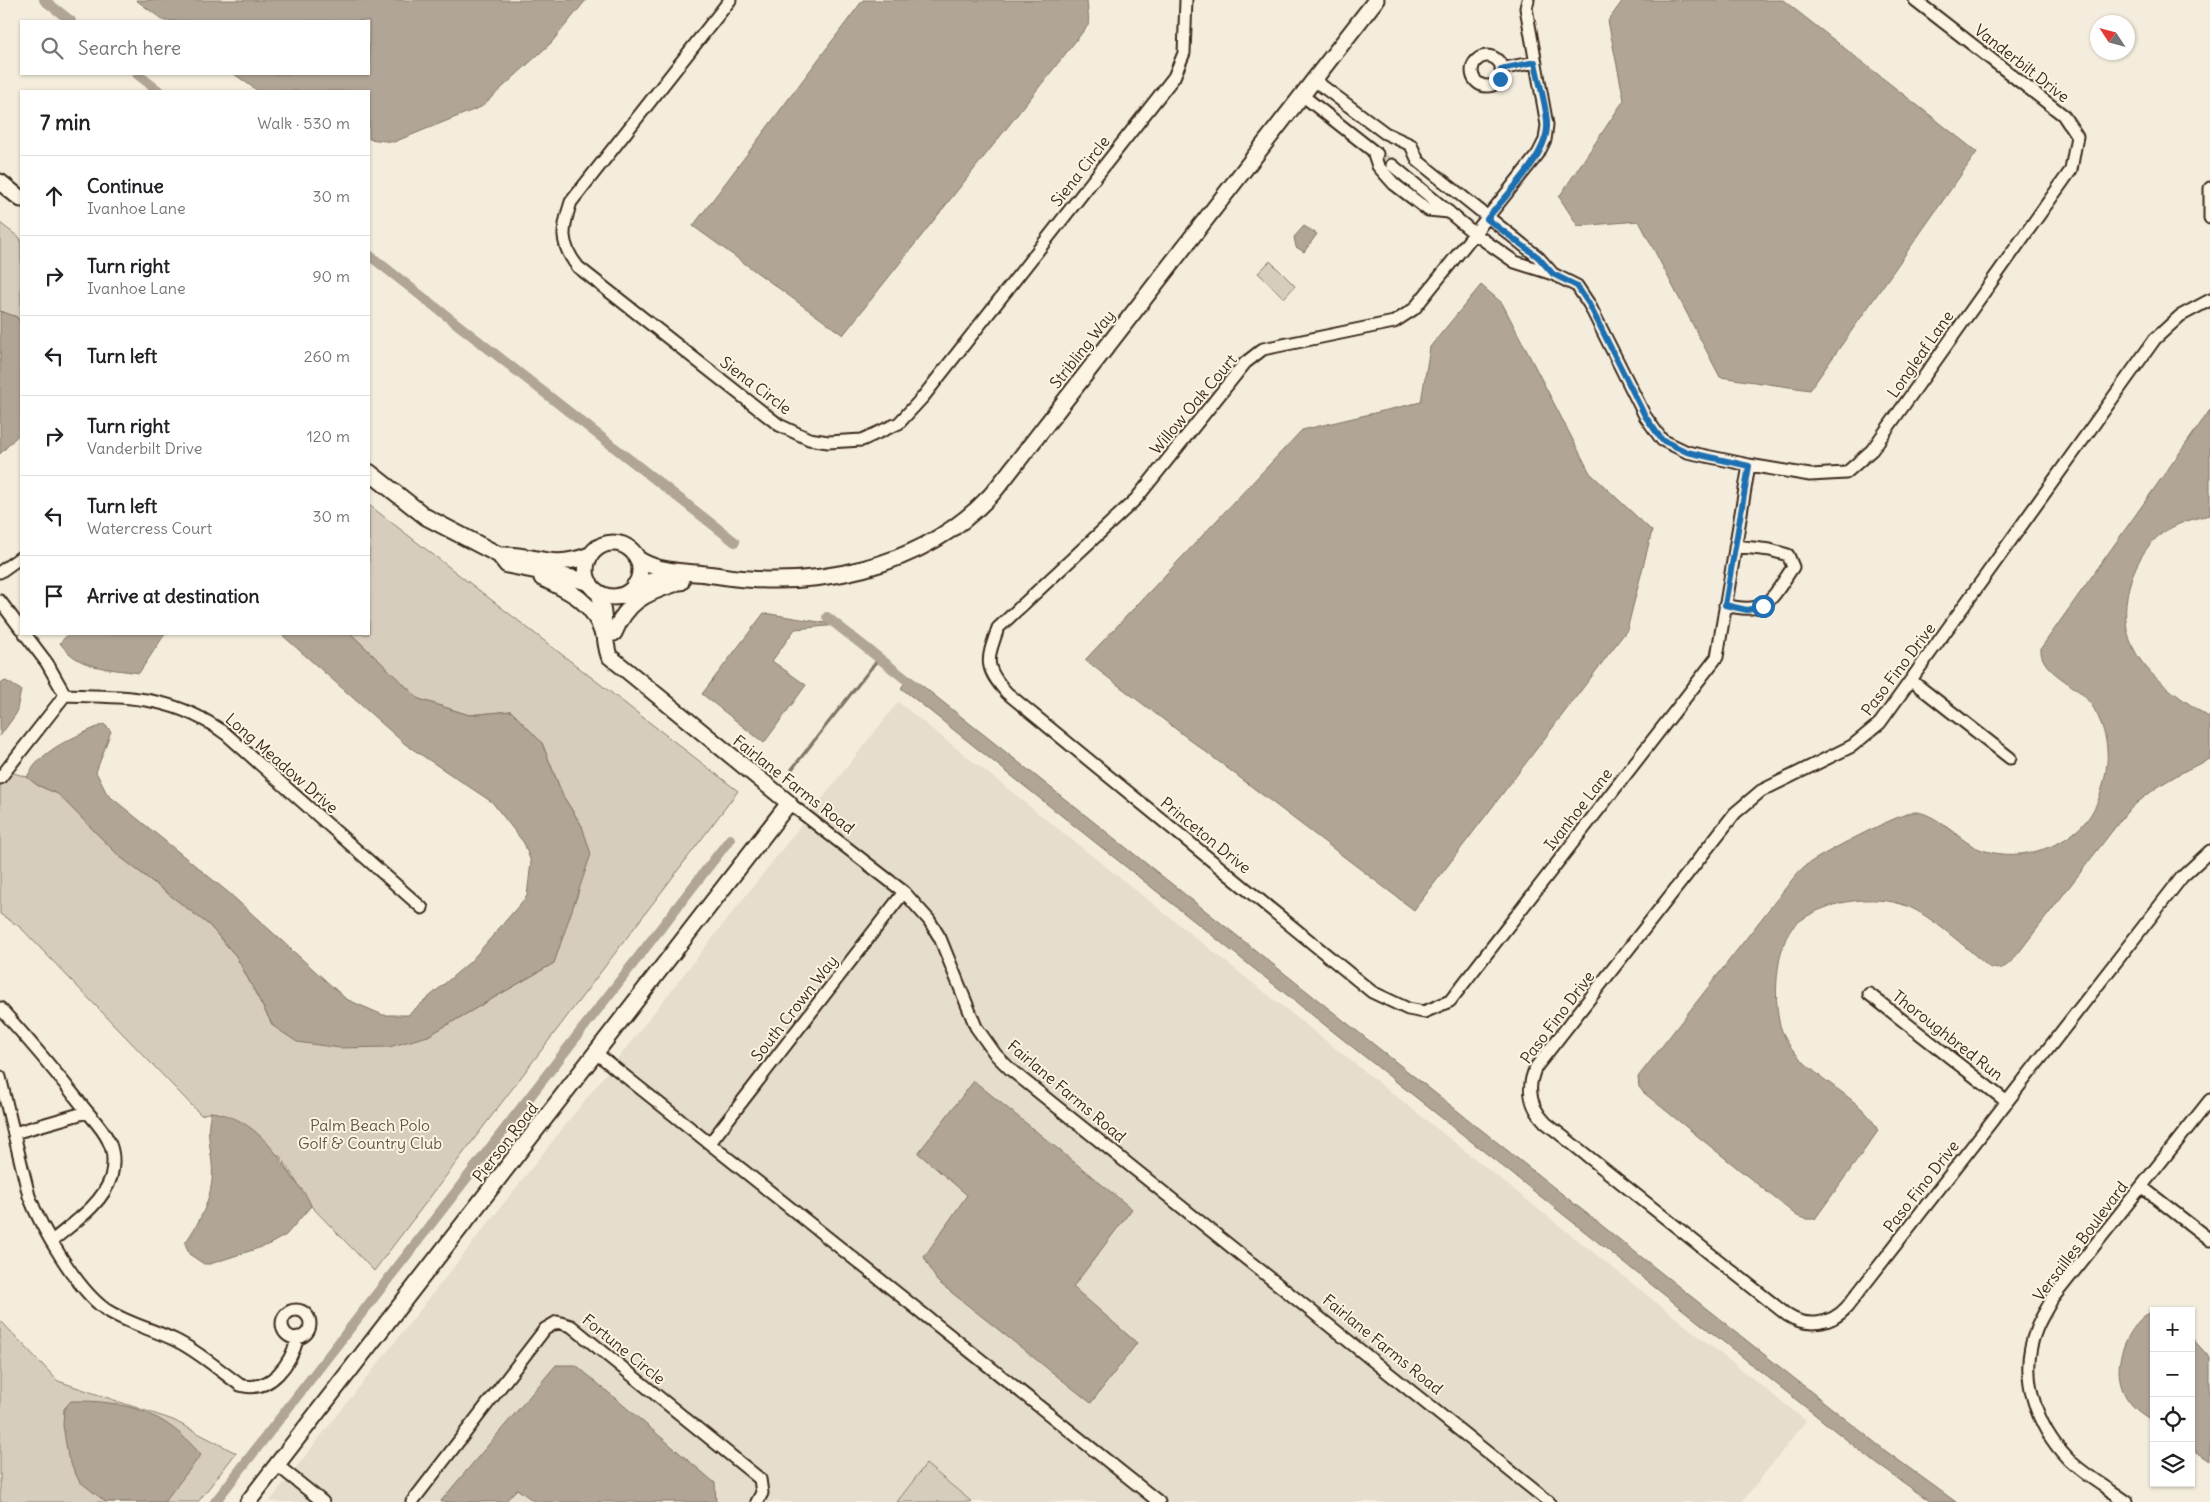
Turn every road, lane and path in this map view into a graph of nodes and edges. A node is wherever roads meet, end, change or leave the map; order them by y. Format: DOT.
graph roads {
  1 [pos="730,0"];
  2 [pos="1186,0"];
  3 [pos="1376,0"];
  4 [pos="1528,0"];
  5 [pos="1915,0"];
  6 [pos="1535,62"];
  7 [pos="1501,69"];
  8 [pos="1314,80"];
  9 [pos="1302,95"];
  10 [pos="1373,151"];
  11 [pos="1416,157"];
  12 [pos="2071,170"];
  13 [pos="1403,174"];
  14 [pos="0,182"];
  15 [pos="1394,184"];
  16 [pos="2210,188"];
  17 [pos="20,198"];
  18 [pos="1450,212"];
  19 [pos="2210,218"];
  20 [pos="1487,219"];
  21 [pos="1475,234"];
  22 [pos="1553,274"];
  23 [pos="2210,300"];
  24 [pos="1749,466"];
  25 [pos="370,473"];
  26 [pos="1735,546"];
  27 [pos="499,554"];
  28 [pos="590,556"];
  29 [pos="20,558"];
  30 [pos="638,559"];
  31 [pos="515,567"];
  32 [pos="0,572"];
  33 [pos="729,578"];
  34 [pos="681,582"];
  35 [pos="595,588"];
  36 [pos="629,590"];
  37 [pos="0,601"];
  38 [pos="1725,605"];
  39 [pos="20,628"];
  40 [pos="26,635"];
  41 [pos="609,635"];
  42 [pos="988,658"];
  43 [pos="1912,681"];
  44 [pos="65,695"];
  45 [pos="2010,758"];
  46 [pos="0,778"];
  47 [pos="789,803"];
  48 [pos="2210,851"];
  49 [pos="904,892"];
  50 [pos="422,908"];
  51 [pos="1869,994"];
  52 [pos="0,1008"];
  53 [pos="1424,1012"];
  54 [pos="596,1053"];
  55 [pos="0,1077"];
  56 [pos="2210,1100"];
  57 [pos="2007,1102"];
  58 [pos="87,1112"];
  59 [pos="14,1133"];
  60 [pos="710,1143"];
  61 [pos="2142,1187"];
  62 [pos="2210,1240"];
  63 [pos="52,1241"];
  64 [pos="298,1337"];
  65 [pos="277,1465"];
  66 [pos="248,1502"];
  67 [pos="323,1502"];
  68 [pos="412,1502"];
  69 [pos="757,1502"];
  70 [pos="1159,1502"];
  71 [pos="1549,1502"];
  72 [pos="2127,1502"];
  1 -- 2 [label="street, Siena Circle"];
  3 -- 8 [label="street, Stribling Way"];
  4 -- 6 [label="street"];
  5 -- 12 [label="street, Vanderbilt Drive"];
  6 -- 7 [label="street"];
  6 -- 20 [label="street"];
  8 -- 9 [label="street, Stribling Way"];
  8 -- 11 [label="street"];
  9 -- 10 [label="street"];
  9 -- 33 [label="street, Stribling Way"];
  10 -- 13 [label="street"];
  10 -- 15 [label="street"];
  11 -- 13 [label="street"];
  11 -- 20 [label="street"];
  12 -- 24 [label="street, Longleaf Lane"];
  13 -- 15 [label="street"];
  13 -- 18 [label="street"];
  14 -- 17 [label="street"];
  15 -- 18 [label="street"];
  16 -- 19 [label="street"];
  18 -- 21 [label="street"];
  20 -- 21 [label="street, Willow Oak Court"];
  20 -- 22 [label="street"];
  21 -- 22 [label="street"];
  21 -- 42 [label="street, Willow Oak Court"];
  22 -- 24 [label="street, Longleaf Lane"];
  23 -- 43 [label="street, Paso Fino Drive"];
  24 -- 26 [label="street, Ivanhoe Lane"];
  25 -- 27 [label="street"];
  26 -- 38 [label="street, Ivanhoe Lane"];
  26 -- 38 [label="street"];
  27 -- 28 [label="street"];
  27 -- 31 [label="street"];
  28 -- 30 [label="street"];
  28 -- 35 [label="street"];
  29 -- 32 [label="street"];
  30 -- 33 [label="street, Stribling Way"];
  30 -- 36 [label="street"];
  31 -- 35 [label="street"];
  31 -- 41 [label="street"];
  33 -- 34 [label="street, Stribling Way"];
  34 -- 36 [label="street, Stribling Way"];
  34 -- 41 [label="street"];
  35 -- 36 [label="street"];
  35 -- 41 [label="street, Fairlane Farms Road"];
  36 -- 41 [label="street, Fairlane Farms Road"];
  37 -- 39 [label="street"];
  38 -- 53 [label="street, Ivanhoe Lane"];
  40 -- 44 [label="street"];
  41 -- 47 [label="street, Fairlane Farms Road"];
  42 -- 53 [label="street, Princeton Drive"];
  43 -- 45 [label="street"];
  43 -- 57 [label="street, Paso Fino Drive"];
  44 -- 46 [label="street"];
  44 -- 50 [label="street, Long Meadow Drive"];
  47 -- 49 [label="street, Fairlane Farms Road"];
  47 -- 54 [label="street, Pierson Road"];
  48 -- 57 [label="street, Paso Fino Drive"];
  49 -- 60 [label="street, South Crown Way"];
  49 -- 71 [label="street, Fairlane Farms Road"];
  51 -- 57 [label="street, Thoroughbred Run"];
  52 -- 58 [label="street"];
  54 -- 60 [label="street"];
  54 -- 65 [label="street, Pierson Road"];
  55 -- 59 [label="street"];
  56 -- 61 [label="street, Versailles Boulevard"];
  58 -- 59 [label="street"];
  58 -- 63 [label="street"];
  59 -- 63 [label="street"];
  60 -- 70 [label="street"];
  61 -- 62 [label="street"];
  61 -- 72 [label="street, Versailles Boulevard"];
  63 -- 64 [label="street"];
  65 -- 66 [label="street, Pierson Road"];
  65 -- 67 [label="street"];
  68 -- 69 [label="street, Fortune Circle"];
}
